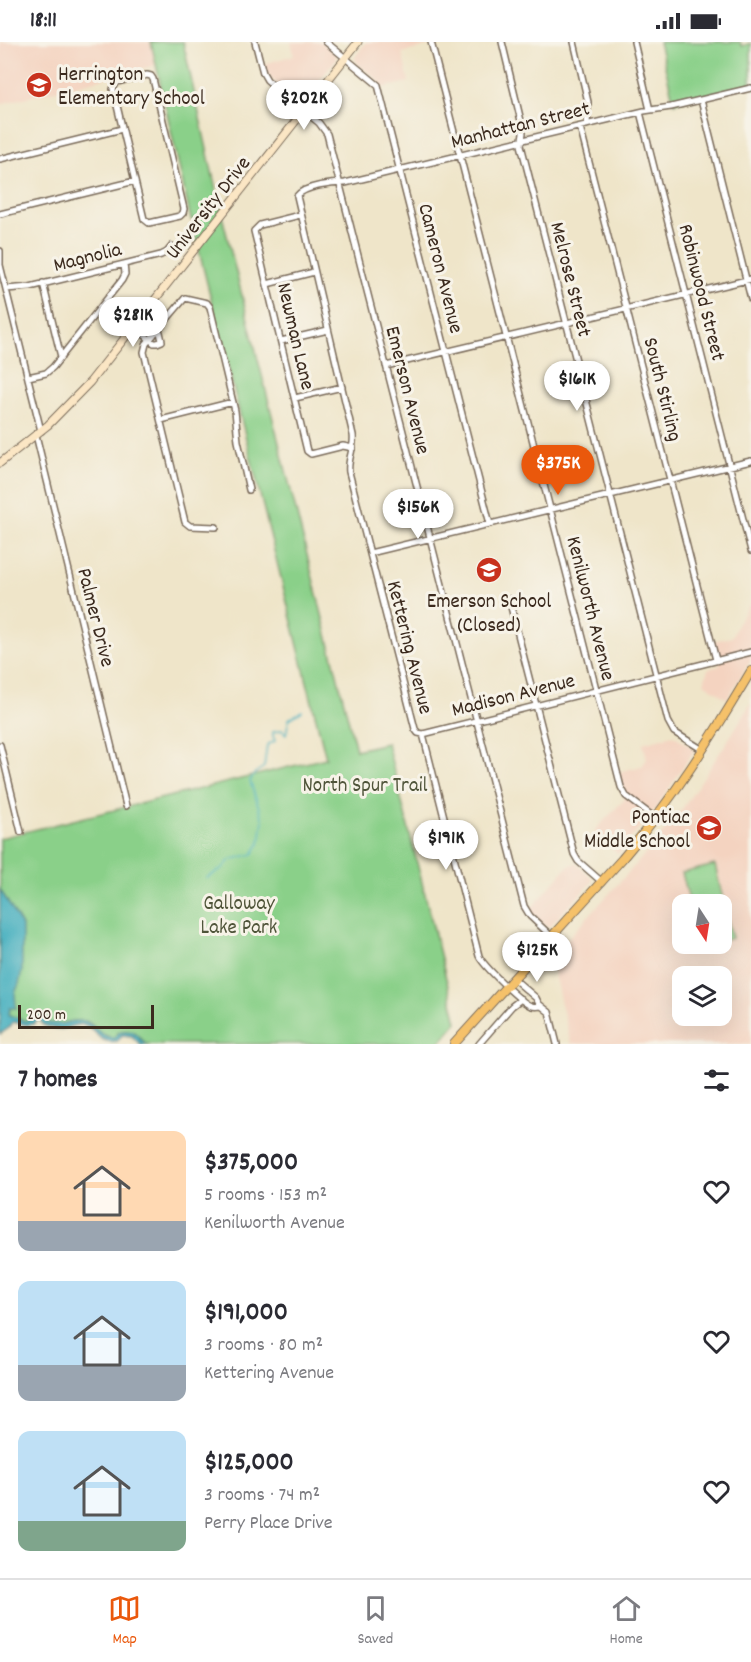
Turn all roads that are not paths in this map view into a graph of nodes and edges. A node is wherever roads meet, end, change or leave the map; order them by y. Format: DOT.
graph roads {
  1 [pos="255,42"];
  2 [pos="326,42"];
  3 [pos="358,42"];
  4 [pos="431,42"];
  5 [pos="502,42"];
  6 [pos="574,42"];
  7 [pos="634,42"];
  8 [pos="345,58"];
  9 [pos="751,88"];
  10 [pos="700,100"];
  11 [pos="651,110"];
  12 [pos="304,111"];
  13 [pos="640,112"];
  14 [pos="587,125"];
  15 [pos="580,127"];
  16 [pos="122,129"];
  17 [pos="521,141"];
  18 [pos="460,155"];
  19 [pos="0,159"];
  20 [pos="400,170"];
  21 [pos="135,181"];
  22 [pos="339,183"];
  23 [pos="298,194"];
  24 [pos="0,214"];
  25 [pos="300,215"];
  26 [pos="172,246"];
  27 [pos="0,250"];
  28 [pos="0,264"];
  29 [pos="124,264"];
  30 [pos="314,272"];
  31 [pos="749,279"];
  32 [pos="43,283"];
  33 [pos="267,284"];
  34 [pos="6,289"];
  35 [pos="686,294"];
  36 [pos="751,299"];
  37 [pos="626,309"];
  38 [pos="137,323"];
  39 [pos="566,323"];
  40 [pos="328,330"];
  41 [pos="157,331"];
  42 [pos="506,338"];
  43 [pos="150,339"];
  44 [pos="281,341"];
  45 [pos="446,352"];
  46 [pos="61,357"];
  47 [pos="386,366"];
  48 [pos="28,377"];
  49 [pos="342,387"];
  50 [pos="294,398"];
  51 [pos="233,402"];
  52 [pos="161,420"];
  53 [pos="39,433"];
  54 [pos="353,448"];
  55 [pos="751,461"];
  56 [pos="0,463"];
  57 [pos="730,466"];
  58 [pos="670,481"];
  59 [pos="249,490"];
  60 [pos="610,495"];
  61 [pos="550,510"];
  62 [pos="490,524"];
  63 [pos="216,527"];
  64 [pos="430,539"];
  65 [pos="751,551"];
  66 [pos="370,553"];
  67 [pos="509,599"];
  68 [pos="751,652"];
  69 [pos="716,660"];
  70 [pos="751,671"];
  71 [pos="656,675"];
  72 [pos="596,690"];
  73 [pos="536,705"];
  74 [pos="476,720"];
  75 [pos="423,734"];
  76 [pos="0,745"];
  77 [pos="703,750"];
  78 [pos="126,806"];
  79 [pos="655,818"];
  80 [pos="21,832"];
  81 [pos="602,882"];
  82 [pos="552,937"];
  83 [pos="514,979"];
  84 [pos="507,986"];
  85 [pos="521,999"];
  86 [pos="541,1006"];
  87 [pos="454,1044"];
  88 [pos="479,1044"];
  89 [pos="558,1044"];
  1 -- 12 [label="street, Emerson Avenue"];
  2 -- 8 [label="street, Cameron Avenue"];
  3 -- 8 [label="main road, University Drive"];
  4 -- 18 [label="street, Kenilworth Avenue"];
  5 -- 17 [label="street, Melrose Street"];
  6 -- 14 [label="street"];
  7 -- 11 [label="street"];
  8 -- 12 [label="main road, University Drive"];
  8 -- 20 [label="street, Cameron Avenue"];
  9 -- 10 [label="street, Manhattan Street"];
  10 -- 11 [label="street, Manhattan Street"];
  10 -- 31 [label="street"];
  11 -- 13 [label="street, Manhattan Street"];
  12 -- 22 [label="street, Emerson Avenue"];
  12 -- 38 [label="main road, University Drive"];
  13 -- 14 [label="street, Manhattan Street"];
  13 -- 35 [label="street, Robinwood Street"];
  14 -- 15 [label="street, Manhattan Street"];
  15 -- 17 [label="street, Manhattan Street"];
  15 -- 37 [label="street, South Stirling"];
  16 -- 19 [label="street"];
  16 -- 21 [label="street"];
  16 -- 21 [label="street"];
  17 -- 18 [label="street, Manhattan Street"];
  17 -- 39 [label="street, Melrose Street"];
  18 -- 20 [label="street, Manhattan Street"];
  18 -- 42 [label="street, Kenilworth Avenue"];
  20 -- 22 [label="street, Manhattan Street"];
  20 -- 45 [label="street, Cameron Avenue"];
  21 -- 24 [label="street"];
  22 -- 23 [label="street, Manhattan Street"];
  22 -- 47 [label="street, Emerson Avenue"];
  23 -- 25 [label="street, Kettering Avenue"];
  25 -- 30 [label="street, Kettering Avenue"];
  25 -- 33 [label="street, Newman Lane"];
  26 -- 29 [label="street, Magnolia"];
  27 -- 28 [label="street, Palmer Drive"];
  28 -- 34 [label="street, Palmer Drive"];
  29 -- 32 [label="street, Magnolia"];
  29 -- 46 [label="street"];
  30 -- 33 [label="street"];
  30 -- 40 [label="street, Kettering Avenue"];
  31 -- 35 [label="street"];
  31 -- 36 [label="street"];
  32 -- 34 [label="street, Magnolia"];
  32 -- 46 [label="street"];
  33 -- 44 [label="street, Newman Lane"];
  34 -- 48 [label="street, Palmer Drive"];
  35 -- 37 [label="street"];
  35 -- 57 [label="street, Robinwood Street"];
  37 -- 39 [label="street"];
  37 -- 58 [label="street, South Stirling"];
  38 -- 41 [label="street"];
  38 -- 43 [label="street"];
  38 -- 53 [label="main road, University Drive"];
  39 -- 42 [label="street"];
  39 -- 60 [label="street, Melrose Street"];
  40 -- 44 [label="street"];
  40 -- 49 [label="street, Kettering Avenue"];
  41 -- 43 [label="street"];
  41 -- 43 [label="street"];
  41 -- 51 [label="street"];
  42 -- 45 [label="street"];
  42 -- 61 [label="street, Kenilworth Avenue"];
  43 -- 52 [label="street"];
  44 -- 50 [label="street, Newman Lane"];
  45 -- 47 [label="street"];
  45 -- 62 [label="street, Cameron Avenue"];
  46 -- 48 [label="street"];
  47 -- 64 [label="street, Emerson Avenue"];
  48 -- 53 [label="street, Palmer Drive"];
  49 -- 50 [label="street"];
  49 -- 54 [label="street, Kettering Avenue"];
  50 -- 54 [label="street, Newman Lane"];
  51 -- 52 [label="street"];
  51 -- 59 [label="street"];
  52 -- 63 [label="street"];
  53 -- 56 [label="main road, University Drive"];
  53 -- 78 [label="street, Palmer Drive"];
  54 -- 66 [label="street, Kettering Avenue"];
  55 -- 57 [label="street"];
  57 -- 58 [label="street"];
  57 -- 65 [label="street, Robinwood Street"];
  58 -- 60 [label="street"];
  58 -- 69 [label="street, South Stirling"];
  60 -- 61 [label="street"];
  60 -- 71 [label="street, Melrose Street"];
  61 -- 62 [label="street"];
  61 -- 72 [label="street, Kenilworth Avenue"];
  62 -- 64 [label="street"];
  64 -- 66 [label="street"];
  64 -- 74 [label="street, Emerson Avenue"];
  66 -- 75 [label="street, Kettering Avenue"];
  67 -- 73 [label="street"];
  68 -- 69 [label="street, Madison Avenue"];
  69 -- 71 [label="street, Madison Avenue"];
  70 -- 77 [label="main road"];
  71 -- 72 [label="street, Madison Avenue"];
  71 -- 77 [label="street, Melrose Street"];
  72 -- 73 [label="street, Madison Avenue"];
  72 -- 79 [label="street, Kenilworth Avenue"];
  73 -- 74 [label="street, Madison Avenue"];
  73 -- 81 [label="street"];
  74 -- 75 [label="street, Madison Avenue"];
  74 -- 82 [label="street, Emerson Avenue"];
  75 -- 84 [label="street, Kettering Avenue"];
  76 -- 80 [label="street"];
  77 -- 79 [label="main road"];
  79 -- 81 [label="main road"];
  81 -- 82 [label="main road"];
  82 -- 83 [label="main road"];
  83 -- 84 [label="main road"];
  83 -- 86 [label="street"];
  84 -- 85 [label="street, Kettering Avenue"];
  84 -- 87 [label="main road"];
  85 -- 86 [label="street"];
  85 -- 88 [label="street"];
  86 -- 89 [label="street"];
}
